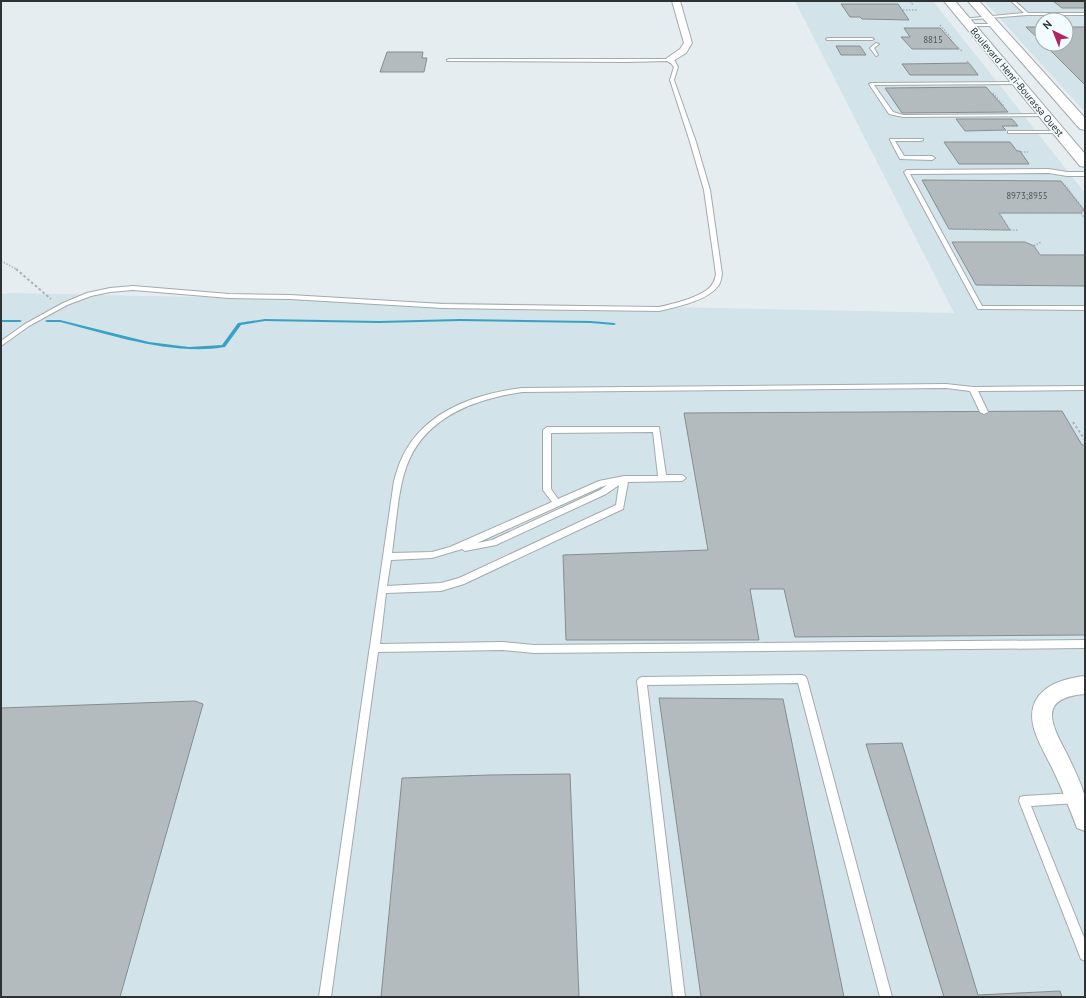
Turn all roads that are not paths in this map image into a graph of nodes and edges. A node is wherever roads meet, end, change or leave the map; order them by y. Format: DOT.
graph roads {
  1 [pos="676,1"];
  2 [pos="949,1"];
  3 [pos="973,1"];
  4 [pos="1013,1"];
  5 [pos="1027,14"];
  6 [pos="1085,14"];
  7 [pos="991,21"];
  8 [pos="967,22"];
  9 [pos="828,39"];
  10 [pos="872,39"];
  11 [pos="877,44"];
  12 [pos="876,55"];
  13 [pos="449,60"];
  14 [pos="670,60"];
  15 [pos="1018,83"];
  16 [pos="1045,115"];
  17 [pos="1084,124"];
  18 [pos="1010,132"];
  19 [pos="1058,132"];
  20 [pos="921,140"];
  21 [pos="932,158"];
  22 [pos="1085,163"];
  23 [pos="1085,174"];
  24 [pos="1085,308"];
  25 [pos="1,344"];
  26 [pos="1085,388"];
  27 [pos="973,389"];
  28 [pos="984,412"];
  29 [pos="662,478"];
  30 [pos="682,478"];
  31 [pos="624,479"];
  32 [pos="557,503"];
  33 [pos="452,550"];
  34 [pos="387,557"];
  35 [pos="382,590"];
  36 [pos="1085,644"];
  37 [pos="374,648"];
  38 [pos="1085,685"];
  39 [pos="1076,798"];
  40 [pos="1085,820"];
  41 [pos="1085,955"];
  42 [pos="325,997"];
  43 [pos="679,997"];
  44 [pos="886,997"];
  1 -- 14 [label="street"];
  2 -- 8 [label="main road, Boulevard Henri-Bourassa Ouest"];
  3 -- 7 [label="main road, Boulevard Henri-Bourassa Ouest"];
  4 -- 5 [label="lane"];
  5 -- 6 [label="lane"];
  5 -- 7 [label="lane"];
  7 -- 8 [label="lane"];
  7 -- 8 [label="lane"];
  7 -- 17 [label="main road, Boulevard Henri-Bourassa Ouest"];
  8 -- 15 [label="main road, Boulevard Henri-Bourassa Ouest"];
  9 -- 10 [label="lane"];
  11 -- 12 [label="lane"];
  13 -- 14 [label="lane"];
  14 -- 25 [label="lane"];
  15 -- 16 [label="main road, Boulevard Henri-Bourassa Ouest"];
  15 -- 16 [label="lane"];
  16 -- 19 [label="main road, Boulevard Henri-Bourassa Ouest"];
  18 -- 19 [label="lane"];
  19 -- 22 [label="main road, Boulevard Henri-Bourassa Ouest"];
  20 -- 21 [label="lane"];
  23 -- 24 [label="lane"];
  26 -- 27 [label="lane"];
  27 -- 28 [label="lane"];
  27 -- 34 [label="lane"];
  29 -- 30 [label="lane"];
  29 -- 31 [label="lane"];
  29 -- 32 [label="lane"];
  31 -- 32 [label="lane"];
  31 -- 33 [label="lane"];
  31 -- 35 [label="lane"];
  32 -- 33 [label="lane"];
  33 -- 34 [label="lane"];
  34 -- 35 [label="lane"];
  35 -- 37 [label="lane"];
  36 -- 37 [label="lane"];
  37 -- 42 [label="lane"];
  38 -- 39 [label="street"];
  39 -- 40 [label="street"];
  39 -- 41 [label="lane"];
  43 -- 44 [label="lane"];
}
